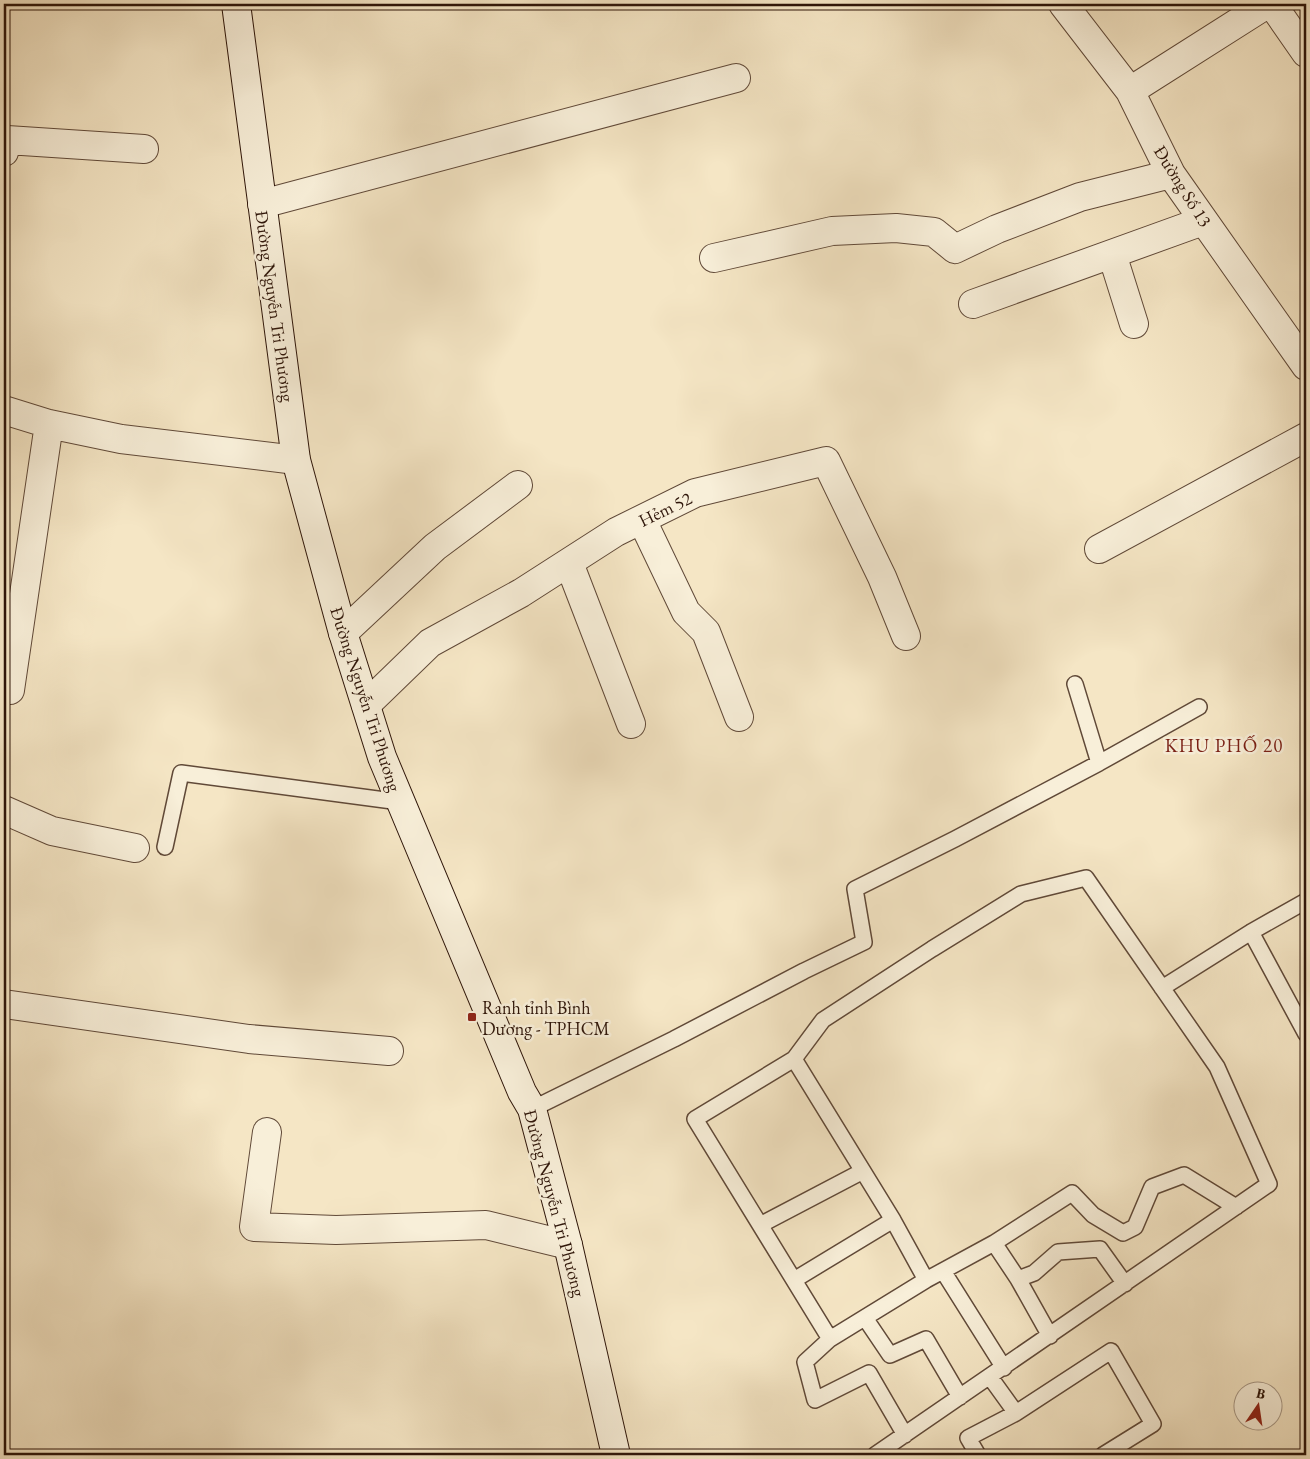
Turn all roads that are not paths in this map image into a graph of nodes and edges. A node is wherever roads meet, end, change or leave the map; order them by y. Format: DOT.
graph roads {
  1 [pos="236,4"];
  2 [pos="1063,4"];
  3 [pos="1268,4"];
  4 [pos="1272,4"];
  5 [pos="1306,53"];
  6 [pos="736,78"];
  7 [pos="1130,91"];
  8 [pos="144,149"];
  9 [pos="4,152"];
  10 [pos="1171,174"];
  11 [pos="262,204"];
  12 [pos="1203,221"];
  13 [pos="1112,254"];
  14 [pos="714,258"];
  15 [pos="973,304"];
  16 [pos="1134,324"];
  17 [pos="1306,366"];
  18 [pos="4,410"];
  19 [pos="49,424"];
  20 [pos="1306,437"];
  21 [pos="296,460"];
  22 [pos="518,485"];
  23 [pos="642,520"];
  24 [pos="1099,549"];
  25 [pos="569,562"];
  26 [pos="343,633"];
  27 [pos="906,636"];
  28 [pos="1075,684"];
  29 [pos="4,688"];
  30 [pos="366,705"];
  31 [pos="1199,707"];
  32 [pos="739,717"];
  33 [pos="630,724"];
  34 [pos="1099,763"];
  35 [pos="400,802"];
  36 [pos="4,810"];
  37 [pos="165,847"];
  38 [pos="135,848"];
  39 [pos="1306,901"];
  40 [pos="1251,932"];
  41 [pos="1162,988"];
  42 [pos="4,1004"];
  43 [pos="1306,1034"];
  44 [pos="389,1052"];
  45 [pos="794,1059"];
  46 [pos="532,1109"];
  47 [pos="267,1132"];
  48 [pos="863,1171"];
  49 [pos="1236,1207"];
  50 [pos="893,1220"];
  51 [pos="760,1225"];
  52 [pos="994,1243"];
  53 [pos="568,1246"];
  54 [pos="943,1271"];
  55 [pos="1018,1279"];
  56 [pos="794,1280"];
  57 [pos="926,1280"];
  58 [pos="1125,1284"];
  59 [pos="865,1318"];
  60 [pos="1050,1336"];
  61 [pos="830,1339"];
  62 [pos="1004,1368"];
  63 [pos="990,1377"];
  64 [pos="960,1398"];
  65 [pos="1016,1413"];
  66 [pos="905,1435"];
  67 [pos="616,1455"];
  68 [pos="875,1455"];
  69 [pos="978,1455"];
  70 [pos="1103,1455"];
  1 -- 11 [label="street, Đường Nguyễn Tri Phương"];
  2 -- 7 [label="street, Đường Số 13"];
  3 -- 7 [label="street"];
  4 -- 5 [label="street"];
  6 -- 11 [label="street"];
  7 -- 10 [label="street, Đường Số 13"];
  8 -- 9 [label="street"];
  10 -- 12 [label="street, Đường Số 13"];
  10 -- 14 [label="street"];
  11 -- 21 [label="street, Đường Nguyễn Tri Phương"];
  12 -- 13 [label="street"];
  12 -- 17 [label="street, Đường Số 13"];
  13 -- 15 [label="street"];
  13 -- 16 [label="street"];
  18 -- 19 [label="street"];
  19 -- 21 [label="street"];
  19 -- 29 [label="street"];
  20 -- 24 [label="street"];
  21 -- 26 [label="street, Đường Nguyễn Tri Phương"];
  22 -- 26 [label="street"];
  23 -- 25 [label="street, Hẻm 52"];
  23 -- 27 [label="street, Hẻm 52"];
  23 -- 32 [label="street"];
  25 -- 30 [label="street, Hẻm 52"];
  25 -- 33 [label="street"];
  26 -- 30 [label="street, Đường Nguyễn Tri Phương"];
  28 -- 34 [label="lane"];
  30 -- 35 [label="street, Đường Nguyễn Tri Phương"];
  31 -- 34 [label="lane"];
  34 -- 46 [label="lane"];
  35 -- 37 [label="lane"];
  35 -- 46 [label="street, Đường Nguyễn Tri Phương"];
  36 -- 38 [label="street"];
  39 -- 40 [label="lane"];
  40 -- 41 [label="lane"];
  40 -- 43 [label="lane"];
  41 -- 45 [label="lane"];
  41 -- 49 [label="lane"];
  42 -- 44 [label="street"];
  45 -- 48 [label="lane"];
  45 -- 51 [label="lane"];
  46 -- 53 [label="street, Đường Nguyễn Tri Phương"];
  47 -- 53 [label="street"];
  48 -- 50 [label="lane"];
  48 -- 51 [label="lane"];
  49 -- 52 [label="lane"];
  49 -- 58 [label="lane"];
  50 -- 56 [label="lane"];
  50 -- 57 [label="lane"];
  51 -- 56 [label="lane"];
  52 -- 54 [label="lane"];
  52 -- 55 [label="lane"];
  53 -- 67 [label="street, Đường Nguyễn Tri Phương"];
  54 -- 57 [label="lane"];
  54 -- 62 [label="lane"];
  55 -- 58 [label="lane"];
  55 -- 60 [label="lane"];
  56 -- 61 [label="lane"];
  57 -- 59 [label="lane"];
  58 -- 60 [label="lane"];
  59 -- 61 [label="lane"];
  59 -- 64 [label="lane"];
  60 -- 62 [label="lane"];
  61 -- 66 [label="lane"];
  62 -- 63 [label="lane"];
  63 -- 64 [label="lane"];
  63 -- 65 [label="lane"];
  64 -- 66 [label="lane"];
  65 -- 69 [label="lane"];
  65 -- 70 [label="lane"];
  66 -- 68 [label="lane"];
}
